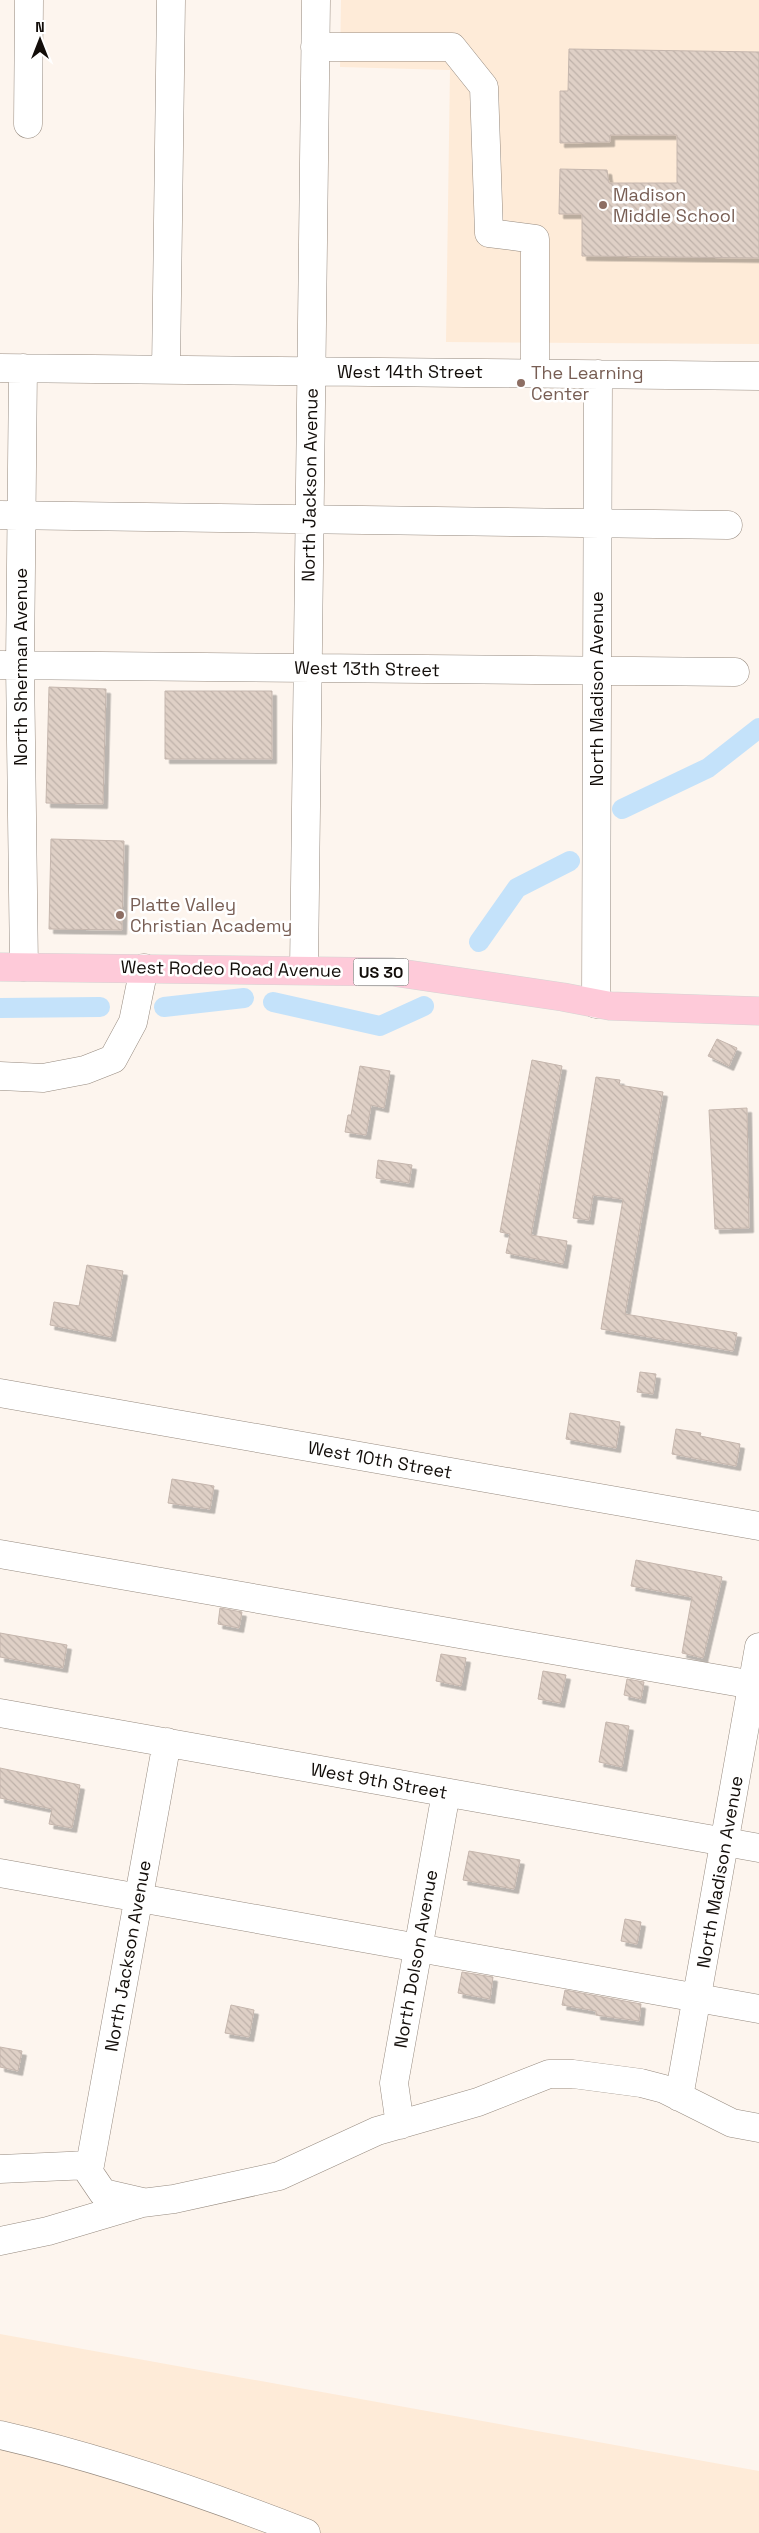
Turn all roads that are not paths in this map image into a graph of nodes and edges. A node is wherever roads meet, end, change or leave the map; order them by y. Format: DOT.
graph roads {
  1 [pos="28,0"];
  2 [pos="171,0"];
  3 [pos="316,0"];
  4 [pos="315,47"];
  5 [pos="28,124"];
  6 [pos="12,368"];
  7 [pos="166,370"];
  8 [pos="311,371"];
  9 [pos="535,372"];
  10 [pos="598,374"];
  11 [pos="759,376"];
  12 [pos="11,516"];
  13 [pos="309,520"];
  14 [pos="597,524"];
  15 [pos="728,524"];
  16 [pos="10,665"];
  17 [pos="308,668"];
  18 [pos="597,671"];
  19 [pos="735,672"];
  20 [pos="12,967"];
  21 [pos="144,968"];
  22 [pos="304,970"];
  23 [pos="596,1004"];
  24 [pos="759,1011"];
  25 [pos="0,1076"];
  26 [pos="0,1393"];
  27 [pos="759,1526"];
  28 [pos="0,1554"];
  29 [pos="759,1647"];
  30 [pos="756,1686"];
  31 [pos="0,1713"];
  32 [pos="167,1742"];
  33 [pos="446,1793"];
  34 [pos="725,1842"];
  35 [pos="759,1848"];
  36 [pos="0,1873"];
  37 [pos="139,1897"];
  38 [pos="417,1947"];
  39 [pos="698,1998"];
  40 [pos="759,2009"];
  41 [pos="680,2097"];
  42 [pos="400,2125"];
  43 [pos="759,2128"];
  44 [pos="84,2165"];
  45 [pos="0,2169"];
  46 [pos="142,2202"];
  47 [pos="0,2241"];
  48 [pos="0,2435"];
  49 [pos="306,2533"];
  1 -- 5 [label="street"];
  2 -- 7 [label="street"];
  3 -- 4 [label="street, North Jackson Avenue"];
  4 -- 8 [label="street, North Jackson Avenue"];
  4 -- 9 [label="street"];
  6 -- 7 [label="street, West 14th Street"];
  6 -- 12 [label="street, North Sherman Avenue"];
  7 -- 8 [label="street, West 14th Street"];
  8 -- 9 [label="street, West 14th Street"];
  8 -- 13 [label="street, North Jackson Avenue"];
  9 -- 10 [label="street, West 14th Street"];
  10 -- 11 [label="street, West 14th Street"];
  10 -- 14 [label="street, North Madison Avenue"];
  12 -- 13 [label="street"];
  12 -- 16 [label="street, North Sherman Avenue"];
  13 -- 14 [label="street"];
  13 -- 17 [label="street, North Jackson Avenue"];
  14 -- 15 [label="street"];
  14 -- 18 [label="street, North Madison Avenue"];
  16 -- 17 [label="street, West 13th Street"];
  16 -- 20 [label="street, North Sherman Avenue"];
  17 -- 18 [label="street, West 13th Street"];
  17 -- 22 [label="street, North Jackson Avenue"];
  18 -- 19 [label="street, West 13th Street"];
  18 -- 23 [label="street, North Madison Avenue"];
  20 -- 21 [label="main road, West Rodeo Road Avenue / US 30"];
  21 -- 22 [label="main road, West Rodeo Road Avenue / US 30"];
  21 -- 25 [label="street"];
  22 -- 23 [label="main road, West Rodeo Road Avenue / US 30"];
  23 -- 24 [label="main road, West Rodeo Road Avenue / US 30"];
  26 -- 27 [label="street, West 10th Street"];
  28 -- 30 [label="street"];
  29 -- 30 [label="street, North Madison Avenue"];
  30 -- 34 [label="street, North Madison Avenue"];
  31 -- 32 [label="street, West 9th Street"];
  32 -- 33 [label="street, West 9th Street"];
  32 -- 37 [label="street, North Jackson Avenue"];
  33 -- 34 [label="street, West 9th Street"];
  33 -- 38 [label="street, North Dolson Avenue"];
  34 -- 35 [label="street, West 9th Street"];
  34 -- 39 [label="street, North Madison Avenue"];
  36 -- 37 [label="street"];
  37 -- 38 [label="street"];
  37 -- 44 [label="street, North Jackson Avenue"];
  38 -- 39 [label="street"];
  38 -- 42 [label="street, North Dolson Avenue"];
  39 -- 40 [label="street"];
  39 -- 41 [label="street, North Madison Avenue"];
  41 -- 42 [label="street"];
  41 -- 43 [label="street"];
  42 -- 46 [label="street"];
  44 -- 45 [label="street"];
  44 -- 46 [label="street"];
  46 -- 47 [label="street"];
  48 -- 49 [label="street"];
}
